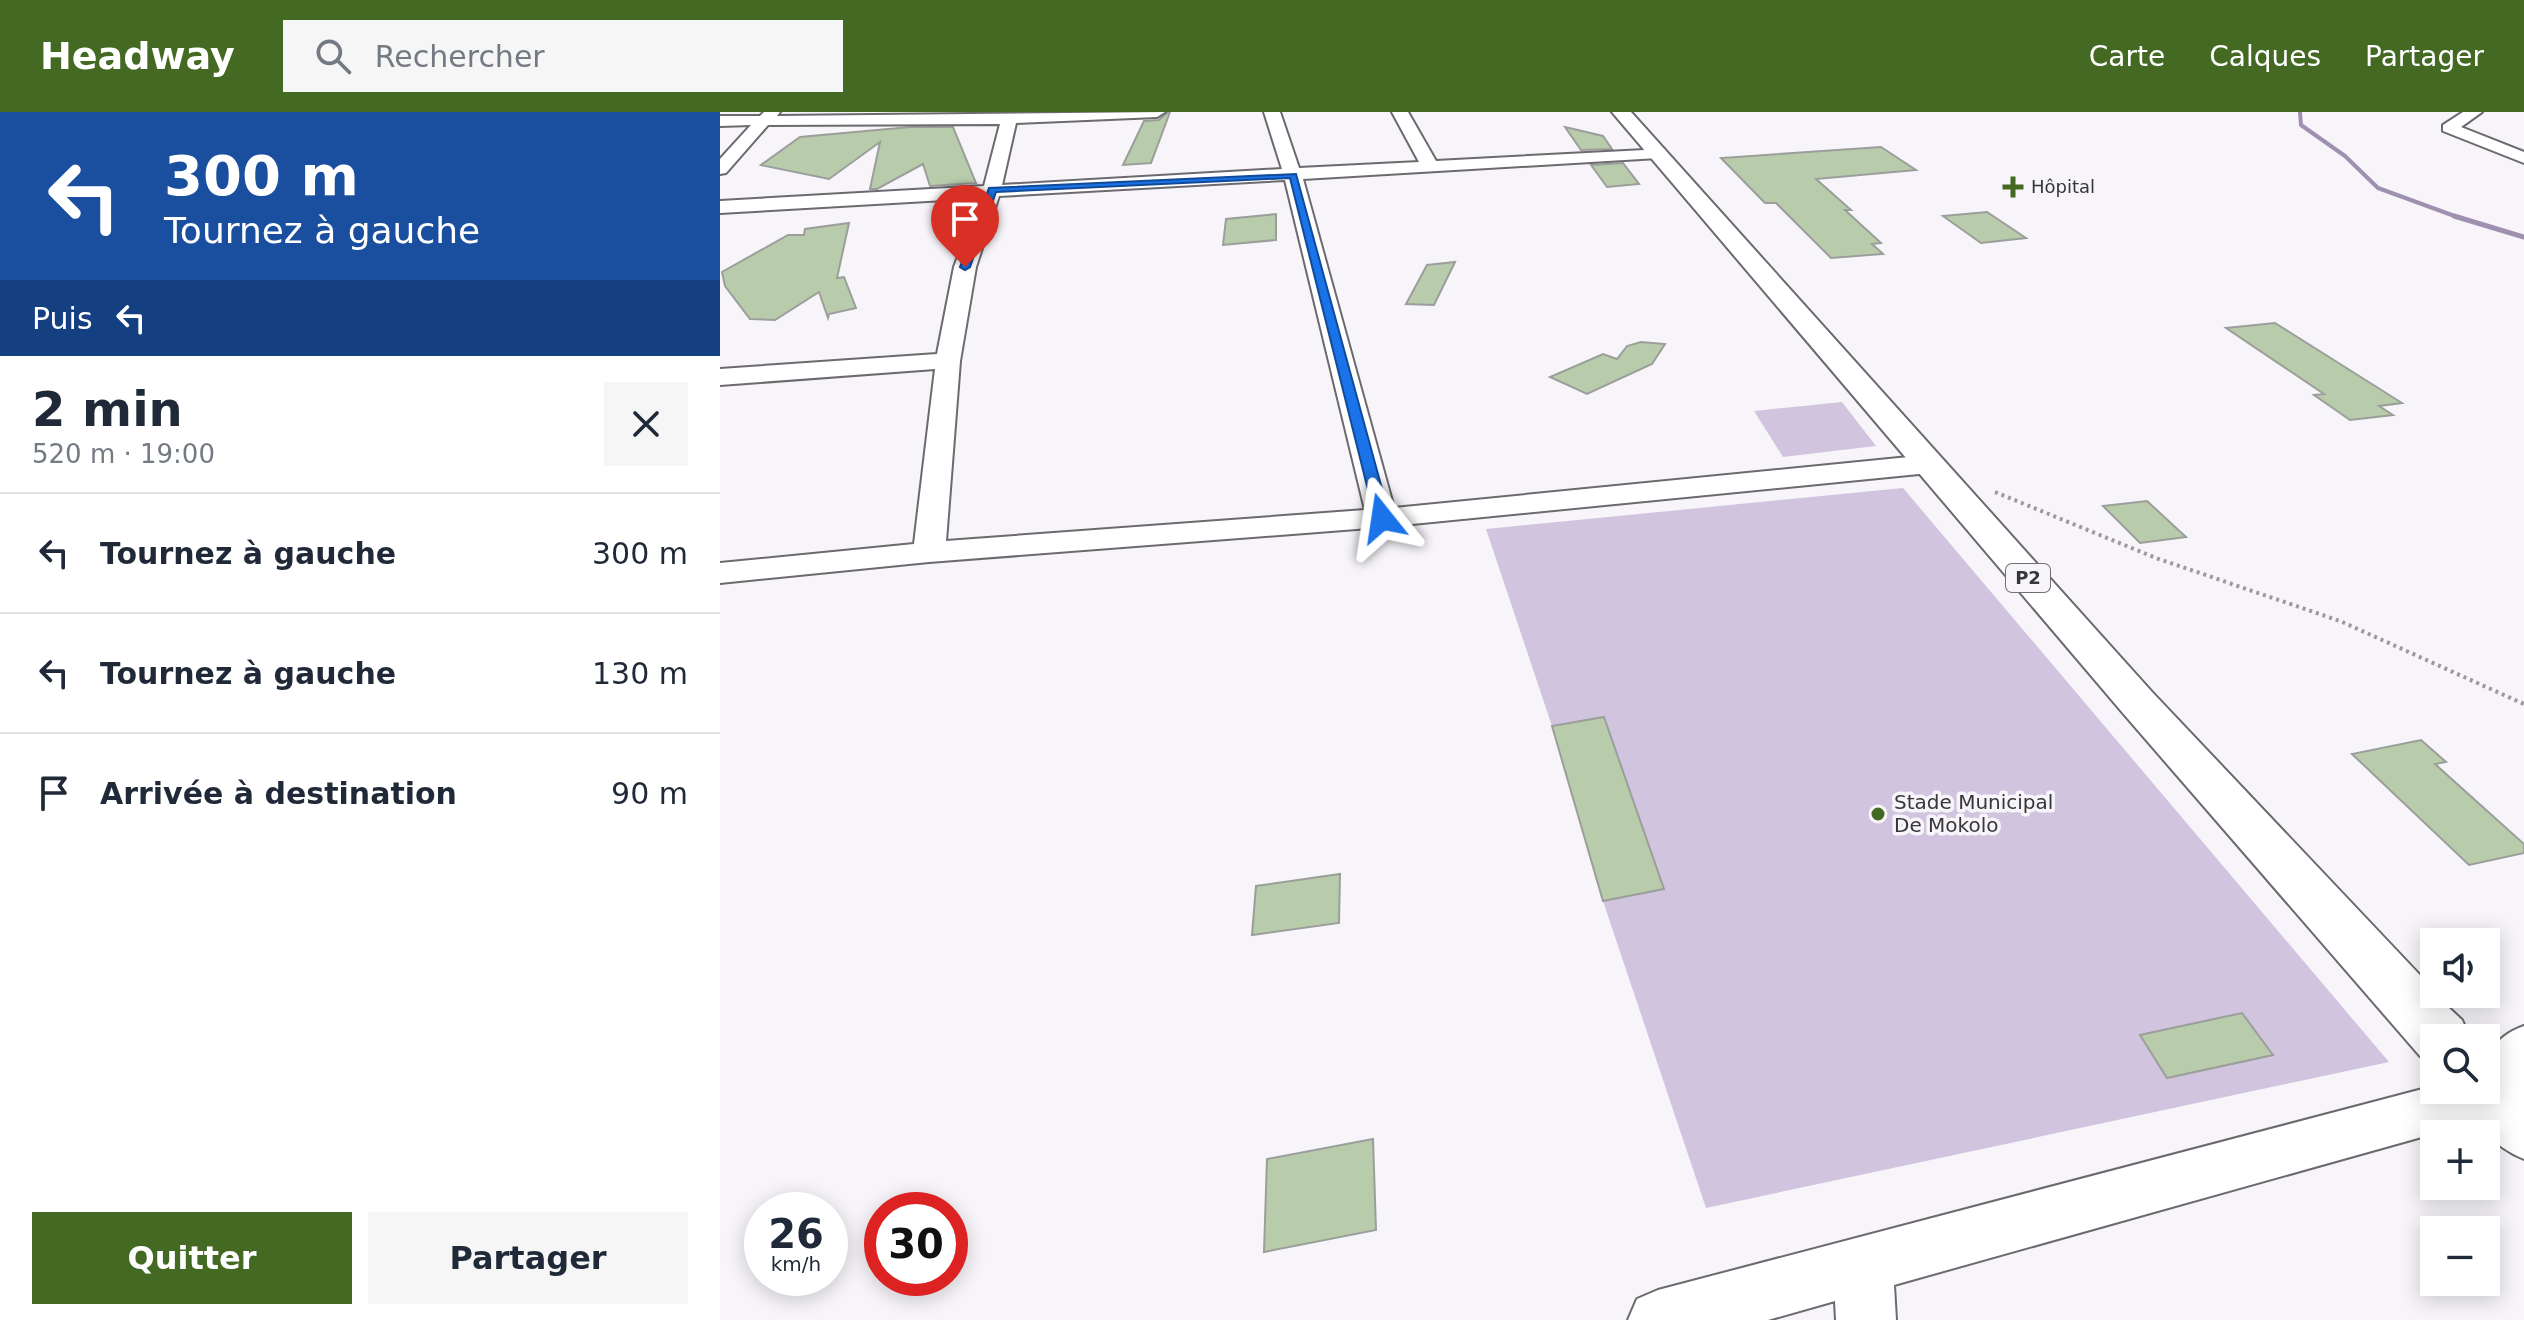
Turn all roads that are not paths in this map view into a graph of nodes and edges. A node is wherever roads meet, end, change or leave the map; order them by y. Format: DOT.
graph roads {
  1 [pos="1157,112"];
  2 [pos="1272,112"];
  3 [pos="1400,112"];
  4 [pos="1621,112"];
  5 [pos="2474,112"];
  6 [pos="768,116"];
  7 [pos="1010,116"];
  8 [pos="720,121"];
  9 [pos="1658,153"];
  10 [pos="2524,158"];
  11 [pos="1431,167"];
  12 [pos="720,169"];
  13 [pos="1293,176"];
  14 [pos="992,190"];
  15 [pos="720,207"];
  16 [pos="948,361"];
  17 [pos="720,377"];
  18 [pos="1929,464"];
  19 [pos="1382,518"];
  20 [pos="929,552"];
  21 [pos="720,573"];
  22 [pos="2428,1024"];
  23 [pos="2507,1090"];
  24 [pos="1865,1292"];
  25 [pos="1658,1320"];
  1 -- 7 [label="street"];
  2 -- 13 [label="street"];
  3 -- 11 [label="street"];
  4 -- 9 [label="main road, P2"];
  5 -- 10 [label="street"];
  6 -- 7 [label="street"];
  6 -- 8 [label="street"];
  6 -- 12 [label="street"];
  7 -- 14 [label="street"];
  9 -- 11 [label="street"];
  9 -- 18 [label="main road, P2"];
  11 -- 13 [label="street"];
  13 -- 14 [label="street"];
  13 -- 19 [label="street"];
  14 -- 15 [label="street"];
  14 -- 16 [label="street"];
  16 -- 17 [label="street"];
  16 -- 20 [label="street"];
  18 -- 19 [label="street"];
  18 -- 22 [label="main road, P2"];
  19 -- 20 [label="street"];
  20 -- 21 [label="street"];
  23 -- 24 [label="street"];
  24 -- 25 [label="street"];
}
